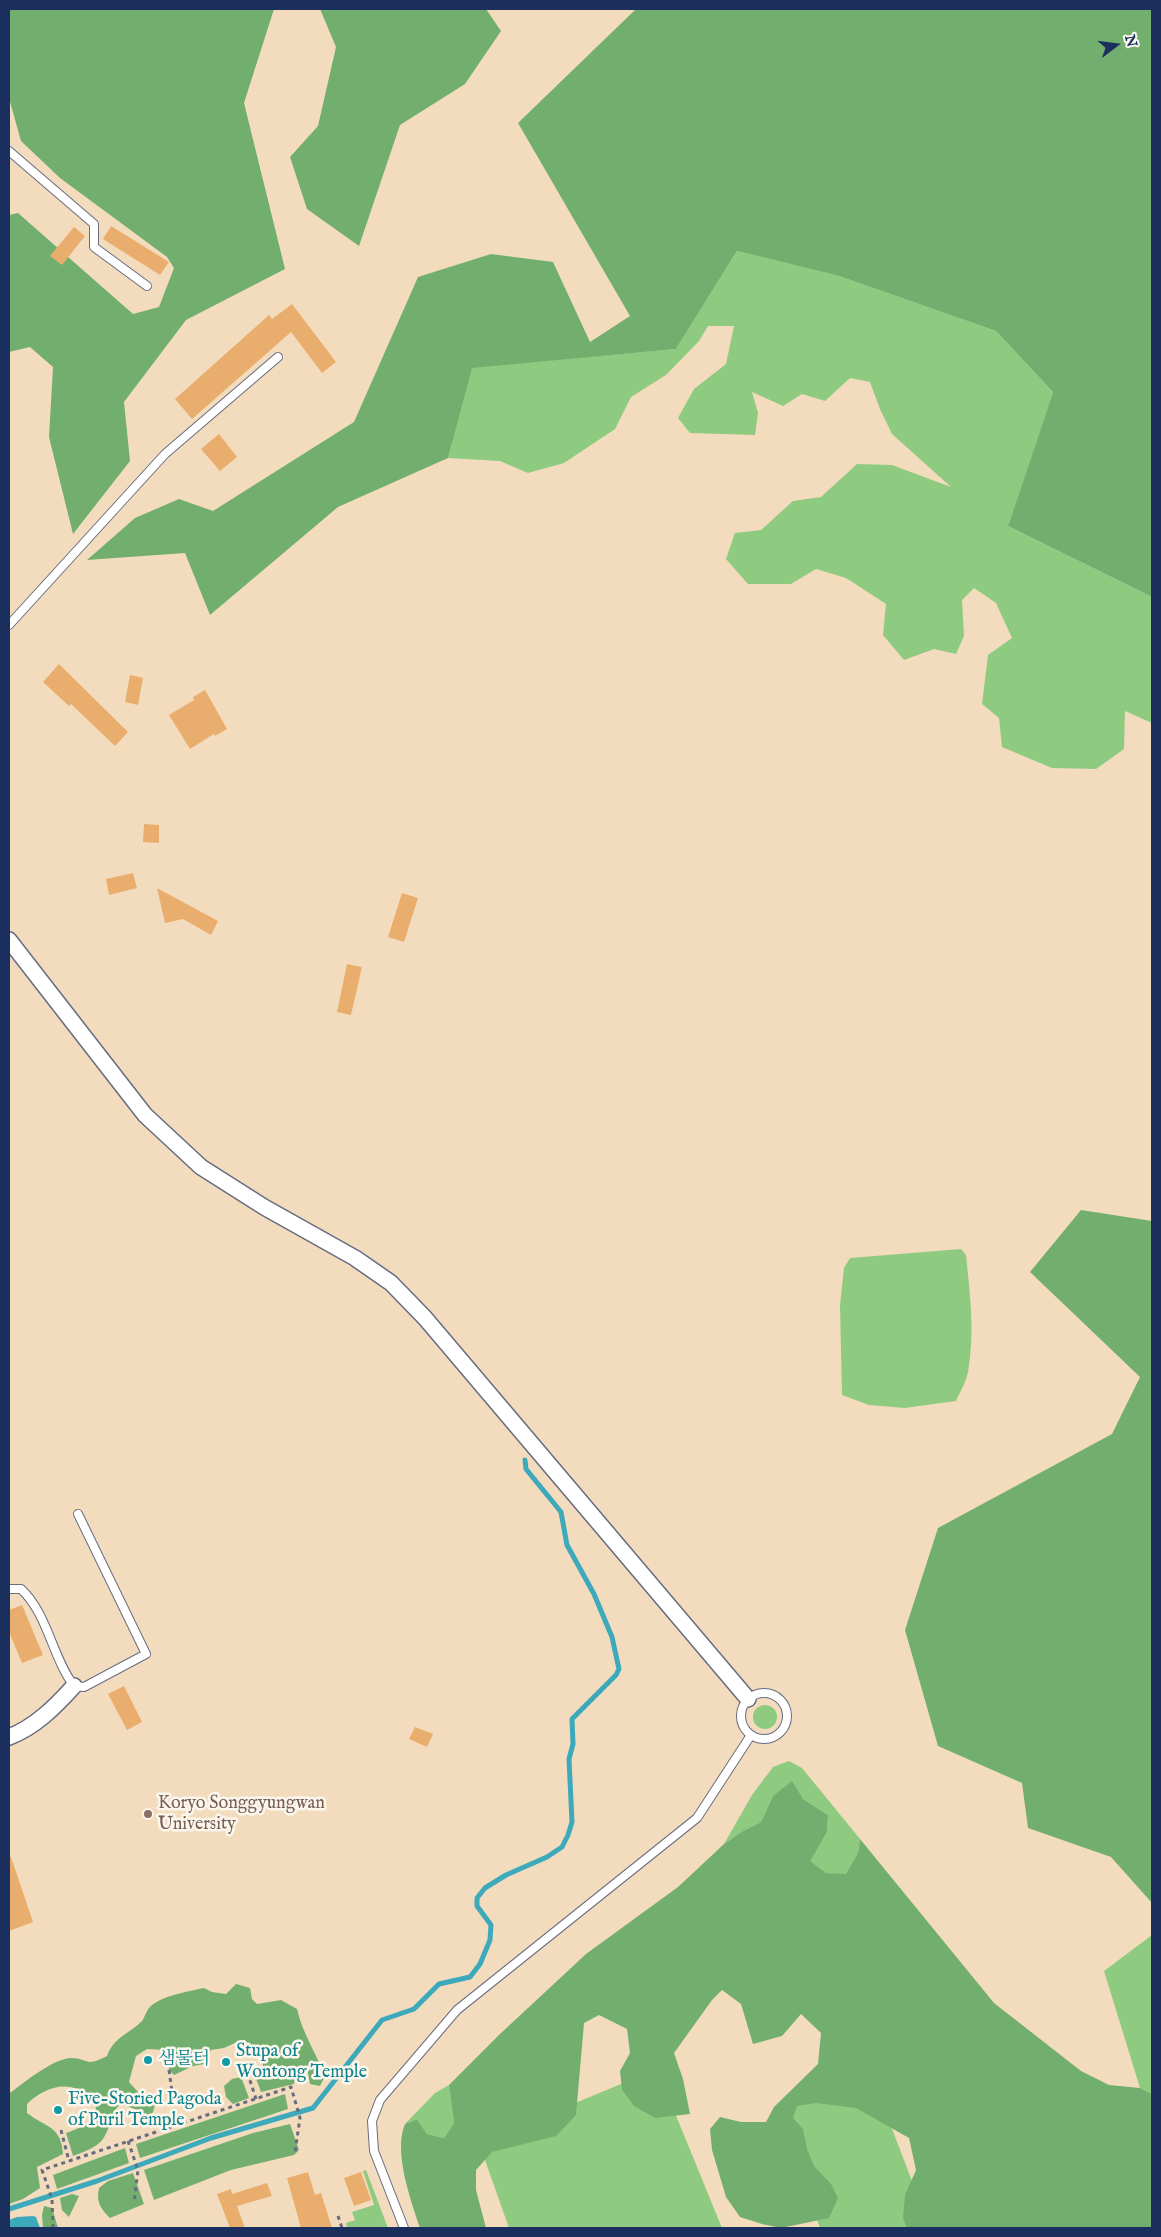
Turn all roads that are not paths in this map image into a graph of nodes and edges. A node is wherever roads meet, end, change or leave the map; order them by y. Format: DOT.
graph roads {
  1 [pos="9,151"];
  2 [pos="147,286"];
  3 [pos="278,358"];
  4 [pos="9,625"];
  5 [pos="9,940"];
  6 [pos="78,1514"];
  7 [pos="9,1589"];
  8 [pos="74,1686"];
  9 [pos="748,1699"];
  10 [pos="751,1736"];
  11 [pos="9,1737"];
  12 [pos="404,2228"];
  1 -- 2 [label="lane"];
  3 -- 4 [label="lane"];
  5 -- 9 [label="street"];
  6 -- 8 [label="lane"];
  7 -- 8 [label="lane"];
  8 -- 11 [label="street"];
  9 -- 10 [label="lane"];
  9 -- 10 [label="lane"];
  10 -- 12 [label="lane"];
}
